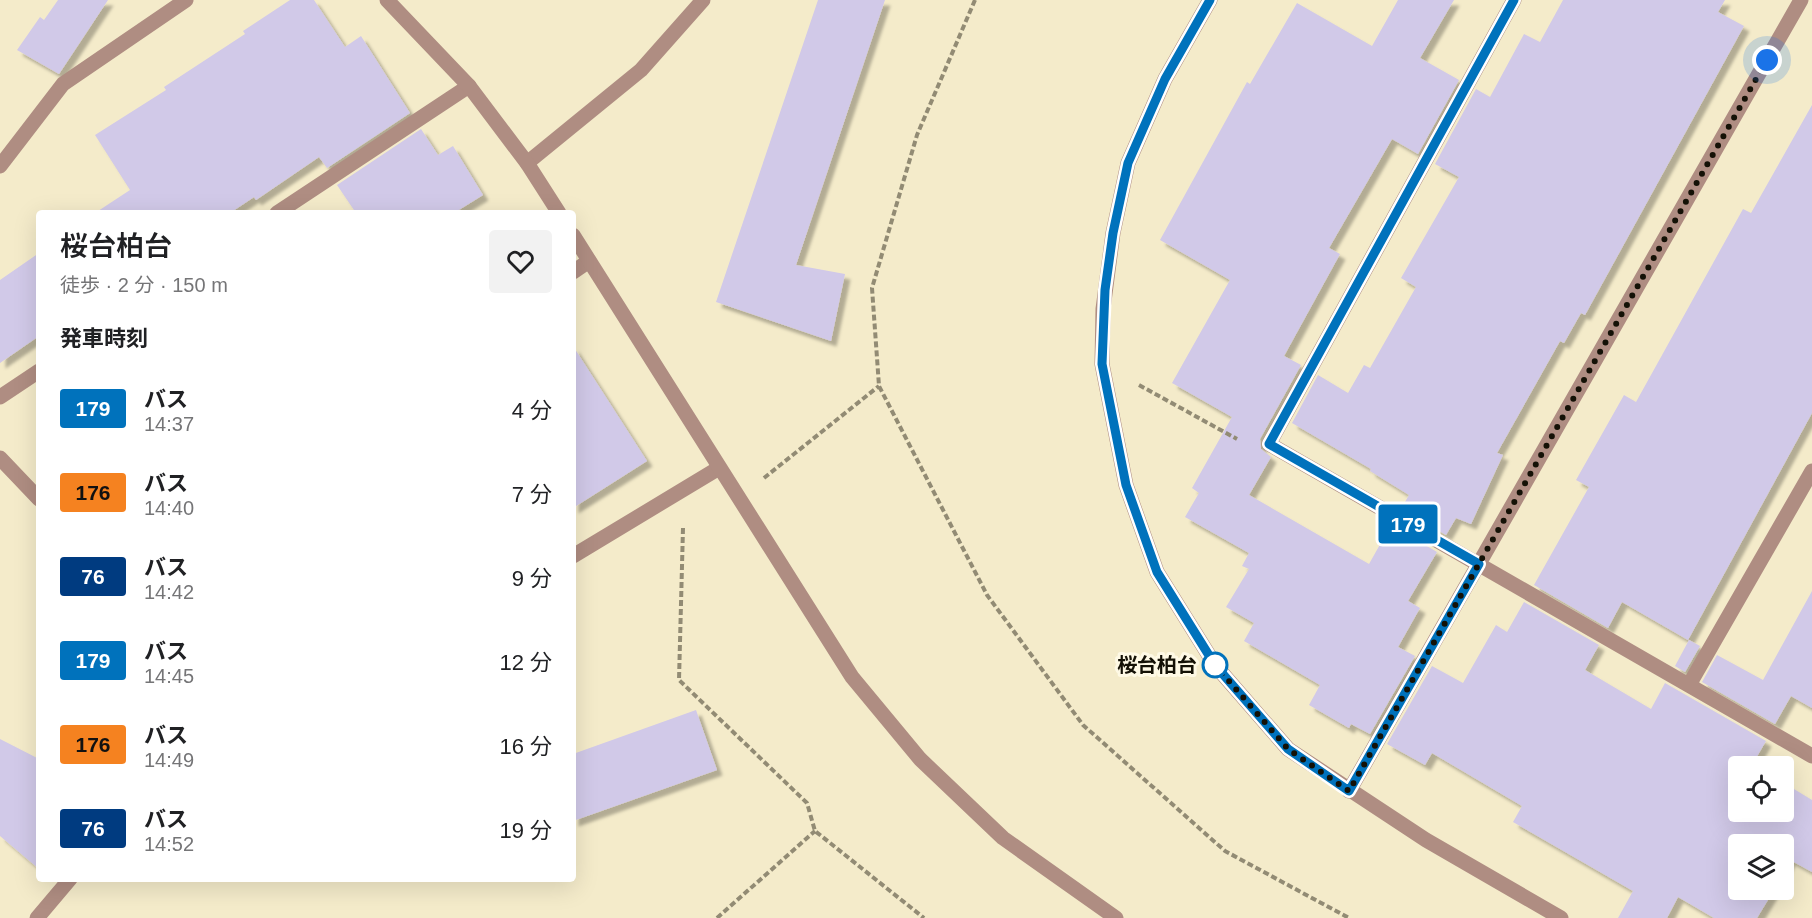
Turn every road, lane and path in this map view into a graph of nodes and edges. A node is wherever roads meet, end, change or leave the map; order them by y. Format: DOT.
graph roads {
  1 [pos="186,0"];
  2 [pos="387,0"];
  3 [pos="703,0"];
  4 [pos="975,0"];
  5 [pos="1210,0"];
  6 [pos="1514,0"];
  7 [pos="1801,0"];
  8 [pos="469,86"];
  9 [pos="527,163"];
  10 [pos="0,166"];
  11 [pos="282,210"];
  12 [pos="557,210"];
  13 [pos="576,240"];
  14 [pos="589,261"];
  15 [pos="576,270"];
  16 [pos="1102,364"];
  17 [pos="36,373"];
  18 [pos="879,386"];
  19 [pos="0,397"];
  20 [pos="1269,444"];
  21 [pos="0,458"];
  22 [pos="719,468"];
  23 [pos="1812,471"];
  24 [pos="683,489"];
  25 [pos="36,496"];
  26 [pos="737,499"];
  27 [pos="576,553"];
  28 [pos="1479,564"];
  29 [pos="1689,685"];
  30 [pos="1812,756"];
  31 [pos="1349,791"];
  32 [pos="815,831"];
  33 [pos="67,882"];
  34 [pos="37,918"];
  35 [pos="717,918"];
  36 [pos="924,918"];
  37 [pos="1116,918"];
  38 [pos="1349,918"];
  39 [pos="1561,918"];
  1 -- 10 [label="street"];
  2 -- 8 [label="street"];
  3 -- 9 [label="street"];
  4 -- 18 [label="path"];
  5 -- 16 [label="street"];
  6 -- 20 [label="street"];
  7 -- 28 [label="street"];
  8 -- 9 [label="street"];
  8 -- 11 [label="street"];
  9 -- 12 [label="street"];
  13 -- 14 [label="street"];
  14 -- 15 [label="street"];
  14 -- 22 [label="street"];
  16 -- 20 [label="path"];
  16 -- 31 [label="street"];
  17 -- 19 [label="street"];
  18 -- 26 [label="path"];
  18 -- 38 [label="path"];
  20 -- 28 [label="street"];
  21 -- 25 [label="street"];
  22 -- 24 [label="street"];
  22 -- 26 [label="street"];
  23 -- 29 [label="street"];
  24 -- 27 [label="street"];
  24 -- 32 [label="path"];
  26 -- 37 [label="street"];
  28 -- 29 [label="street"];
  28 -- 31 [label="street"];
  29 -- 30 [label="street"];
  31 -- 39 [label="street"];
  32 -- 35 [label="path"];
  32 -- 36 [label="path"];
  33 -- 34 [label="street"];
}
